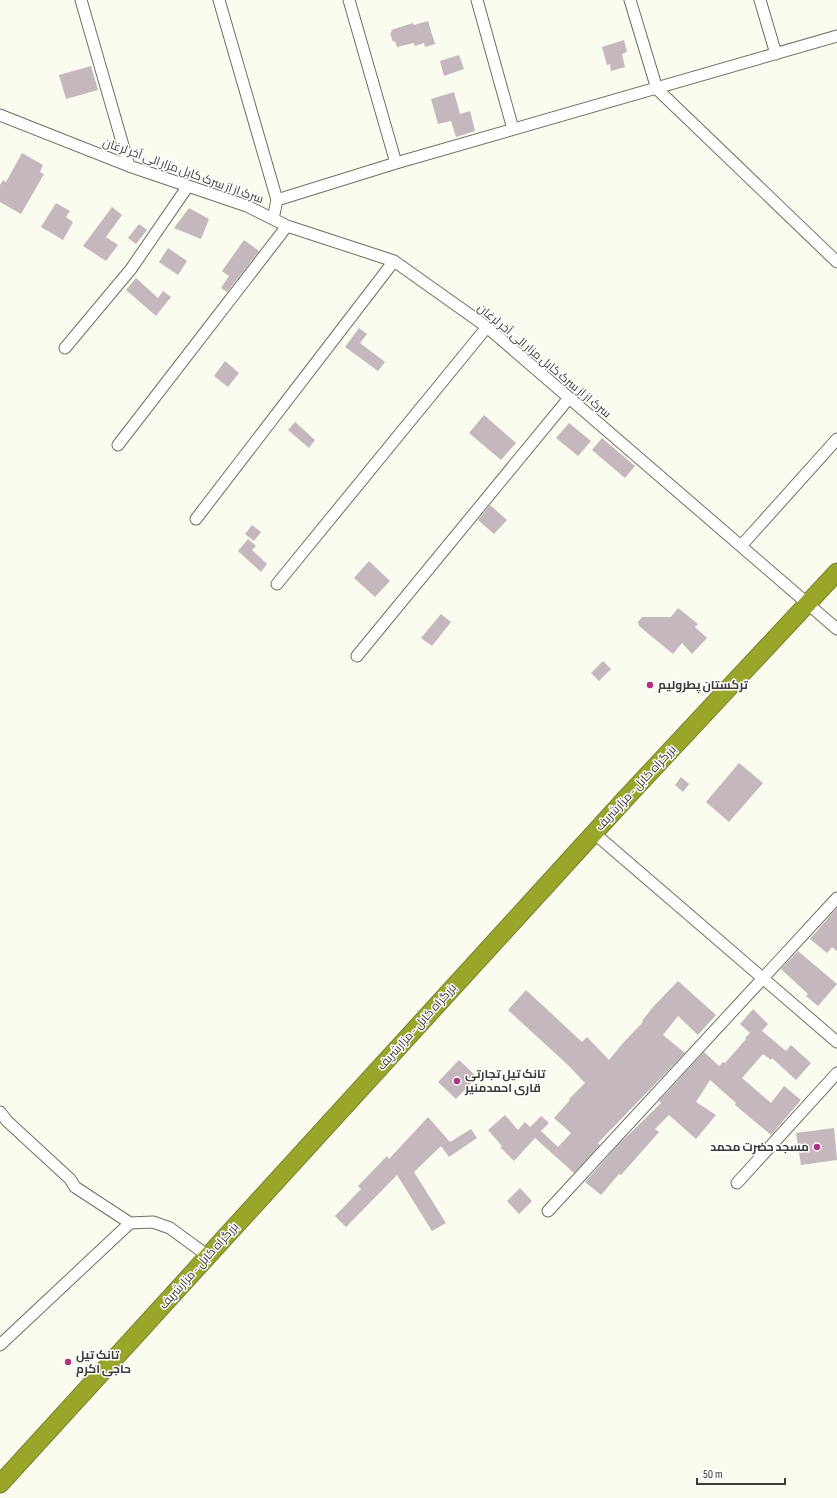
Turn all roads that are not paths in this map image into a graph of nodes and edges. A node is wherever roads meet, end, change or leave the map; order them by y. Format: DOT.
graph roads {
  1 [pos="81,0"];
  2 [pos="219,0"];
  3 [pos="349,0"];
  4 [pos="477,0"];
  5 [pos="630,0"];
  6 [pos="760,0"];
  7 [pos="837,36"];
  8 [pos="776,54"];
  9 [pos="657,89"];
  10 [pos="0,115"];
  11 [pos="513,129"];
  12 [pos="396,163"];
  13 [pos="129,166"];
  14 [pos="188,186"];
  15 [pos="277,200"];
  16 [pos="273,219"];
  17 [pos="287,226"];
  18 [pos="394,261"];
  19 [pos="837,262"];
  20 [pos="487,327"];
  21 [pos="65,348"];
  22 [pos="570,398"];
  23 [pos="837,439"];
  24 [pos="118,445"];
  25 [pos="196,518"];
  26 [pos="741,546"];
  27 [pos="837,572"];
  28 [pos="277,584"];
  29 [pos="808,604"];
  30 [pos="837,629"];
  31 [pos="357,656"];
  32 [pos="594,833"];
  33 [pos="837,898"];
  34 [pos="763,978"];
  35 [pos="837,1042"];
  36 [pos="837,1072"];
  37 [pos="0,1112"];
  38 [pos="737,1183"];
  39 [pos="548,1211"];
  40 [pos="130,1223"];
  41 [pos="208,1256"];
  42 [pos="0,1346"];
  43 [pos="0,1484"];
  1 -- 13 [label="street"];
  2 -- 15 [label="street"];
  3 -- 12 [label="street"];
  4 -- 11 [label="street"];
  5 -- 9 [label="street"];
  6 -- 8 [label="street"];
  7 -- 8 [label="street"];
  8 -- 9 [label="street"];
  9 -- 11 [label="street"];
  9 -- 19 [label="street"];
  10 -- 13 [label="street, سرک از از سرک کابل مزار الی آخر لرغان"];
  11 -- 12 [label="street"];
  12 -- 15 [label="street"];
  13 -- 14 [label="street, سرک از از سرک کابل مزار الی آخر لرغان"];
  14 -- 16 [label="street, سرک از از سرک کابل مزار الی آخر لرغان"];
  14 -- 21 [label="street"];
  15 -- 16 [label="street"];
  16 -- 17 [label="street, سرک از از سرک کابل مزار الی آخر لرغان"];
  17 -- 18 [label="street, سرک از از سرک کابل مزار الی آخر لرغان"];
  17 -- 24 [label="street"];
  18 -- 20 [label="street, سرک از از سرک کابل مزار الی آخر لرغان"];
  18 -- 25 [label="street"];
  20 -- 22 [label="street, سرک از از سرک کابل مزار الی آخر لرغان"];
  20 -- 28 [label="street"];
  22 -- 26 [label="street, سرک از از سرک کابل مزار الی آخر لرغان"];
  22 -- 31 [label="street"];
  23 -- 26 [label="street"];
  26 -- 29 [label="street, سرک از از سرک کابل مزار الی آخر لرغان"];
  27 -- 29 [label="highway, بزرگراه کابل - مزارشریف"];
  29 -- 30 [label="street, سرک از از سرک کابل مزار الی آخر لرغان"];
  29 -- 32 [label="highway, بزرگراه کابل - مزارشریف"];
  32 -- 34 [label="street"];
  32 -- 41 [label="highway, بزرگراه کابل - مزارشریف"];
  33 -- 34 [label="street"];
  34 -- 35 [label="street"];
  34 -- 39 [label="street"];
  36 -- 38 [label="street"];
  37 -- 40 [label="street"];
  40 -- 41 [label="street"];
  40 -- 42 [label="street"];
  41 -- 43 [label="highway, بزرگراه کابل - مزارشریف"];
}
